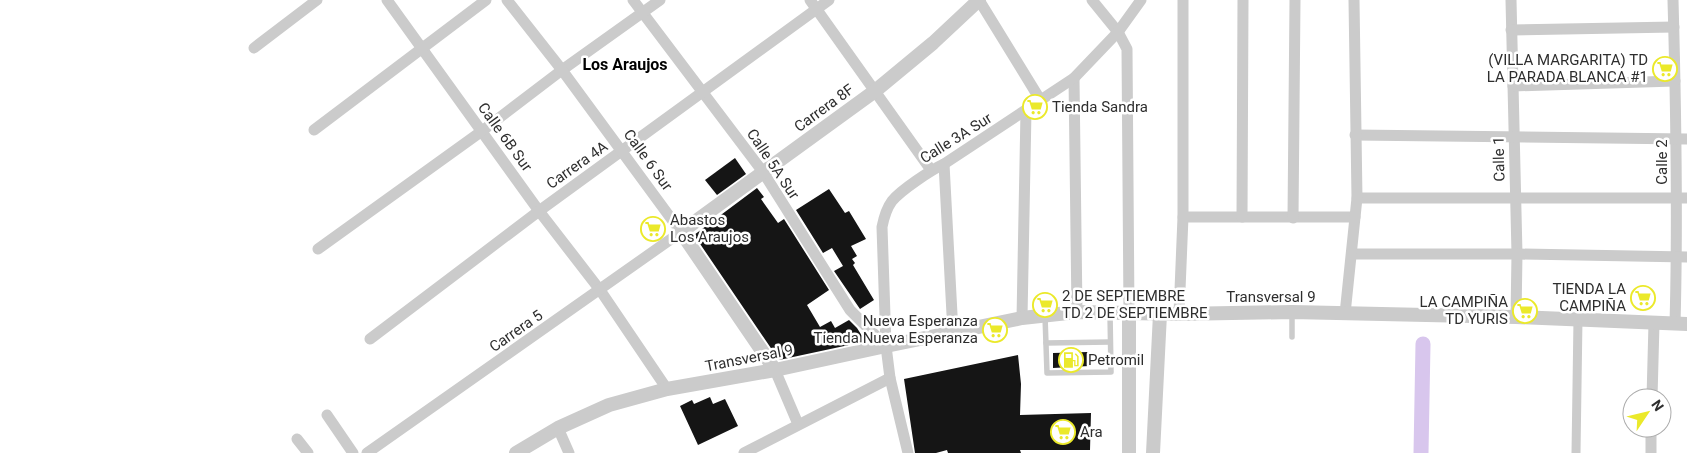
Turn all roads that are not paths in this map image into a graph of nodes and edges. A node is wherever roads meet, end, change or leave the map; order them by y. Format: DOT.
graph roads {
  1 [pos="318,0"];
  2 [pos="388,0"];
  3 [pos="486,0"];
  4 [pos="507,0"];
  5 [pos="633,0"];
  6 [pos="660,0"];
  7 [pos="829,0"];
  8 [pos="979,0"];
  9 [pos="1092,0"];
  10 [pos="1141,0"];
  11 [pos="1183,0"];
  12 [pos="1243,0"];
  13 [pos="1295,0"];
  14 [pos="1354,0"];
  15 [pos="1511,0"];
  16 [pos="1673,0"];
  17 [pos="814,5"];
  18 [pos="643,13"];
  19 [pos="1674,27"];
  20 [pos="1512,30"];
  21 [pos="1118,32"];
  22 [pos="254,48"];
  23 [pos="423,48"];
  24 [pos="562,70"];
  25 [pos="1074,78"];
  26 [pos="1675,81"];
  27 [pos="1512,86"];
  28 [pos="875,90"];
  29 [pos="703,91"];
  30 [pos="1041,101"];
  31 [pos="1026,111"];
  32 [pos="314,130"];
  33 [pos="482,132"];
  34 [pos="1355,135"];
  35 [pos="1514,138"];
  36 [pos="1682,139"];
  37 [pos="622,152"];
  38 [pos="944,164"];
  39 [pos="931,170"];
  40 [pos="763,172"];
  41 [pos="1357,198"];
  42 [pos="1682,198"];
  43 [pos="1514,199"];
  44 [pos="539,211"];
  45 [pos="1183,216"];
  46 [pos="1242,217"];
  47 [pos="1292,218"];
  48 [pos="1355,218"];
  49 [pos="681,232"];
  50 [pos="318,249"];
  51 [pos="1352,254"];
  52 [pos="1517,254"];
  53 [pos="1682,257"];
  54 [pos="600,290"];
  55 [pos="1077,312"];
  56 [pos="1292,312"];
  57 [pos="1110,313"];
  58 [pos="1129,313"];
  59 [pos="1160,314"];
  60 [pos="1178,314"];
  61 [pos="1345,314"];
  62 [pos="1045,316"];
  63 [pos="1516,316"];
  64 [pos="1022,318"];
  65 [pos="1578,319"];
  66 [pos="1654,323"];
  67 [pos="1681,324"];
  68 [pos="953,333"];
  69 [pos="1292,337"];
  70 [pos="370,339"];
  71 [pos="1110,342"];
  72 [pos="1046,343"];
  73 [pos="886,346"];
  74 [pos="775,370"];
  75 [pos="890,378"];
  76 [pos="1652,388"];
  77 [pos="667,389"];
  78 [pos="327,415"];
  79 [pos="798,424"];
  80 [pos="558,428"];
  81 [pos="1651,438"];
  82 [pos="296,439"];
  83 [pos="308,453"];
  84 [pos="353,453"];
  85 [pos="367,453"];
  86 [pos="516,453"];
  87 [pos="570,453"];
  88 [pos="744,453"];
  89 [pos="908,453"];
  90 [pos="1129,453"];
  91 [pos="1153,453"];
  92 [pos="1576,453"];
  93 [pos="1651,453"];
  1 -- 22 [label="street"];
  2 -- 23 [label="street, Calle 6B Sur"];
  3 -- 23 [label="street"];
  4 -- 24 [label="street, Calle 6 Sur"];
  5 -- 18 [label="street, Calle 5A Sur"];
  6 -- 18 [label="street"];
  7 -- 17 [label="street, Carrera 4A"];
  8 -- 28 [label="street, Carrera 8F"];
  8 -- 30 [label="street"];
  9 -- 21 [label="street"];
  10 -- 21 [label="street, Calle 3A Sur"];
  11 -- 45 [label="street"];
  12 -- 46 [label="street"];
  13 -- 47 [label="street"];
  14 -- 34 [label="street"];
  15 -- 20 [label="street, Calle 1"];
  16 -- 19 [label="street, Calle 2"];
  17 -- 28 [label="street"];
  17 -- 29 [label="street, Carrera 4A"];
  18 -- 24 [label="street"];
  18 -- 29 [label="street, Calle 5A Sur"];
  19 -- 20 [label="street"];
  19 -- 26 [label="street, Calle 2"];
  20 -- 27 [label="street, Calle 1"];
  21 -- 25 [label="street, Calle 3A Sur"];
  21 -- 58 [label="street"];
  23 -- 32 [label="street"];
  23 -- 33 [label="street, Calle 6B Sur"];
  24 -- 33 [label="street"];
  24 -- 37 [label="street, Calle 6 Sur"];
  25 -- 30 [label="street, Calle 3A Sur"];
  25 -- 55 [label="street"];
  26 -- 27 [label="street"];
  26 -- 36 [label="street, Calle 2"];
  27 -- 35 [label="street, Calle 1"];
  28 -- 39 [label="street"];
  28 -- 40 [label="street, Carrera 8F"];
  29 -- 37 [label="street, Carrera 4A"];
  29 -- 40 [label="street, Calle 5A Sur"];
  30 -- 31 [label="street, Calle 3A Sur"];
  31 -- 38 [label="street, Calle 3A Sur"];
  31 -- 64 [label="street"];
  33 -- 44 [label="street, Calle 6B Sur"];
  33 -- 50 [label="street"];
  34 -- 35 [label="street"];
  34 -- 41 [label="street"];
  35 -- 36 [label="street"];
  35 -- 43 [label="street, Calle 1"];
  36 -- 42 [label="street, Calle 2"];
  37 -- 44 [label="street, Carrera 4A"];
  37 -- 49 [label="street, Calle 6 Sur"];
  38 -- 39 [label="street, Calle 3A Sur"];
  38 -- 68 [label="street"];
  39 -- 73 [label="street, Calle 3A Sur"];
  40 -- 49 [label="street, Carrera 8F"];
  40 -- 73 [label="street, Calle 5A Sur"];
  41 -- 43 [label="street"];
  41 -- 48 [label="street"];
  42 -- 43 [label="street"];
  42 -- 53 [label="street, Calle 2"];
  43 -- 52 [label="street, Calle 1"];
  44 -- 54 [label="street, Calle 6B Sur"];
  44 -- 70 [label="street, Carrera 4A"];
  45 -- 46 [label="street"];
  45 -- 60 [label="street"];
  46 -- 47 [label="street"];
  47 -- 48 [label="street"];
  48 -- 51 [label="street"];
  49 -- 54 [label="street, Carrera 5"];
  49 -- 74 [label="street, Calle 6 Sur"];
  51 -- 52 [label="street"];
  51 -- 61 [label="street"];
  52 -- 53 [label="street"];
  52 -- 63 [label="street, Calle 1"];
  53 -- 67 [label="street, Calle 2"];
  54 -- 77 [label="street, Calle 6B Sur"];
  54 -- 85 [label="street, Carrera 5"];
  55 -- 57 [label="street, Transversal 9"];
  55 -- 62 [label="street, Transversal 9"];
  56 -- 60 [label="street, Transversal 9"];
  56 -- 61 [label="street, Transversal 9"];
  56 -- 69 [label="lane"];
  57 -- 58 [label="street, Transversal 9"];
  57 -- 71 [label="lane"];
  58 -- 59 [label="street, Transversal 9"];
  58 -- 90 [label="street"];
  59 -- 60 [label="street, Transversal 9"];
  59 -- 91 [label="street"];
  61 -- 63 [label="street, Transversal 9"];
  62 -- 64 [label="street, Transversal 9"];
  62 -- 72 [label="lane"];
  63 -- 65 [label="street, Transversal 9"];
  64 -- 68 [label="street, Transversal 9"];
  65 -- 66 [label="street, Transversal 9"];
  65 -- 92 [label="street"];
  66 -- 67 [label="street, Transversal 9"];
  66 -- 76 [label="street"];
  68 -- 73 [label="street, Transversal 9"];
  71 -- 72 [label="lane"];
  71 -- 72 [label="lane"];
  73 -- 74 [label="street, Transversal 9"];
  73 -- 75 [label="street, Calle 3A Sur"];
  74 -- 77 [label="street, Transversal 9"];
  74 -- 79 [label="street, Calle 6 Sur"];
  75 -- 79 [label="street"];
  75 -- 89 [label="street, Calle 3A Sur"];
  77 -- 80 [label="street, Transversal 9"];
  78 -- 84 [label="street"];
  79 -- 88 [label="street"];
  80 -- 86 [label="street, Transversal 9"];
  80 -- 87 [label="street"];
  81 -- 93 [label="street"];
  82 -- 83 [label="street"];
}
